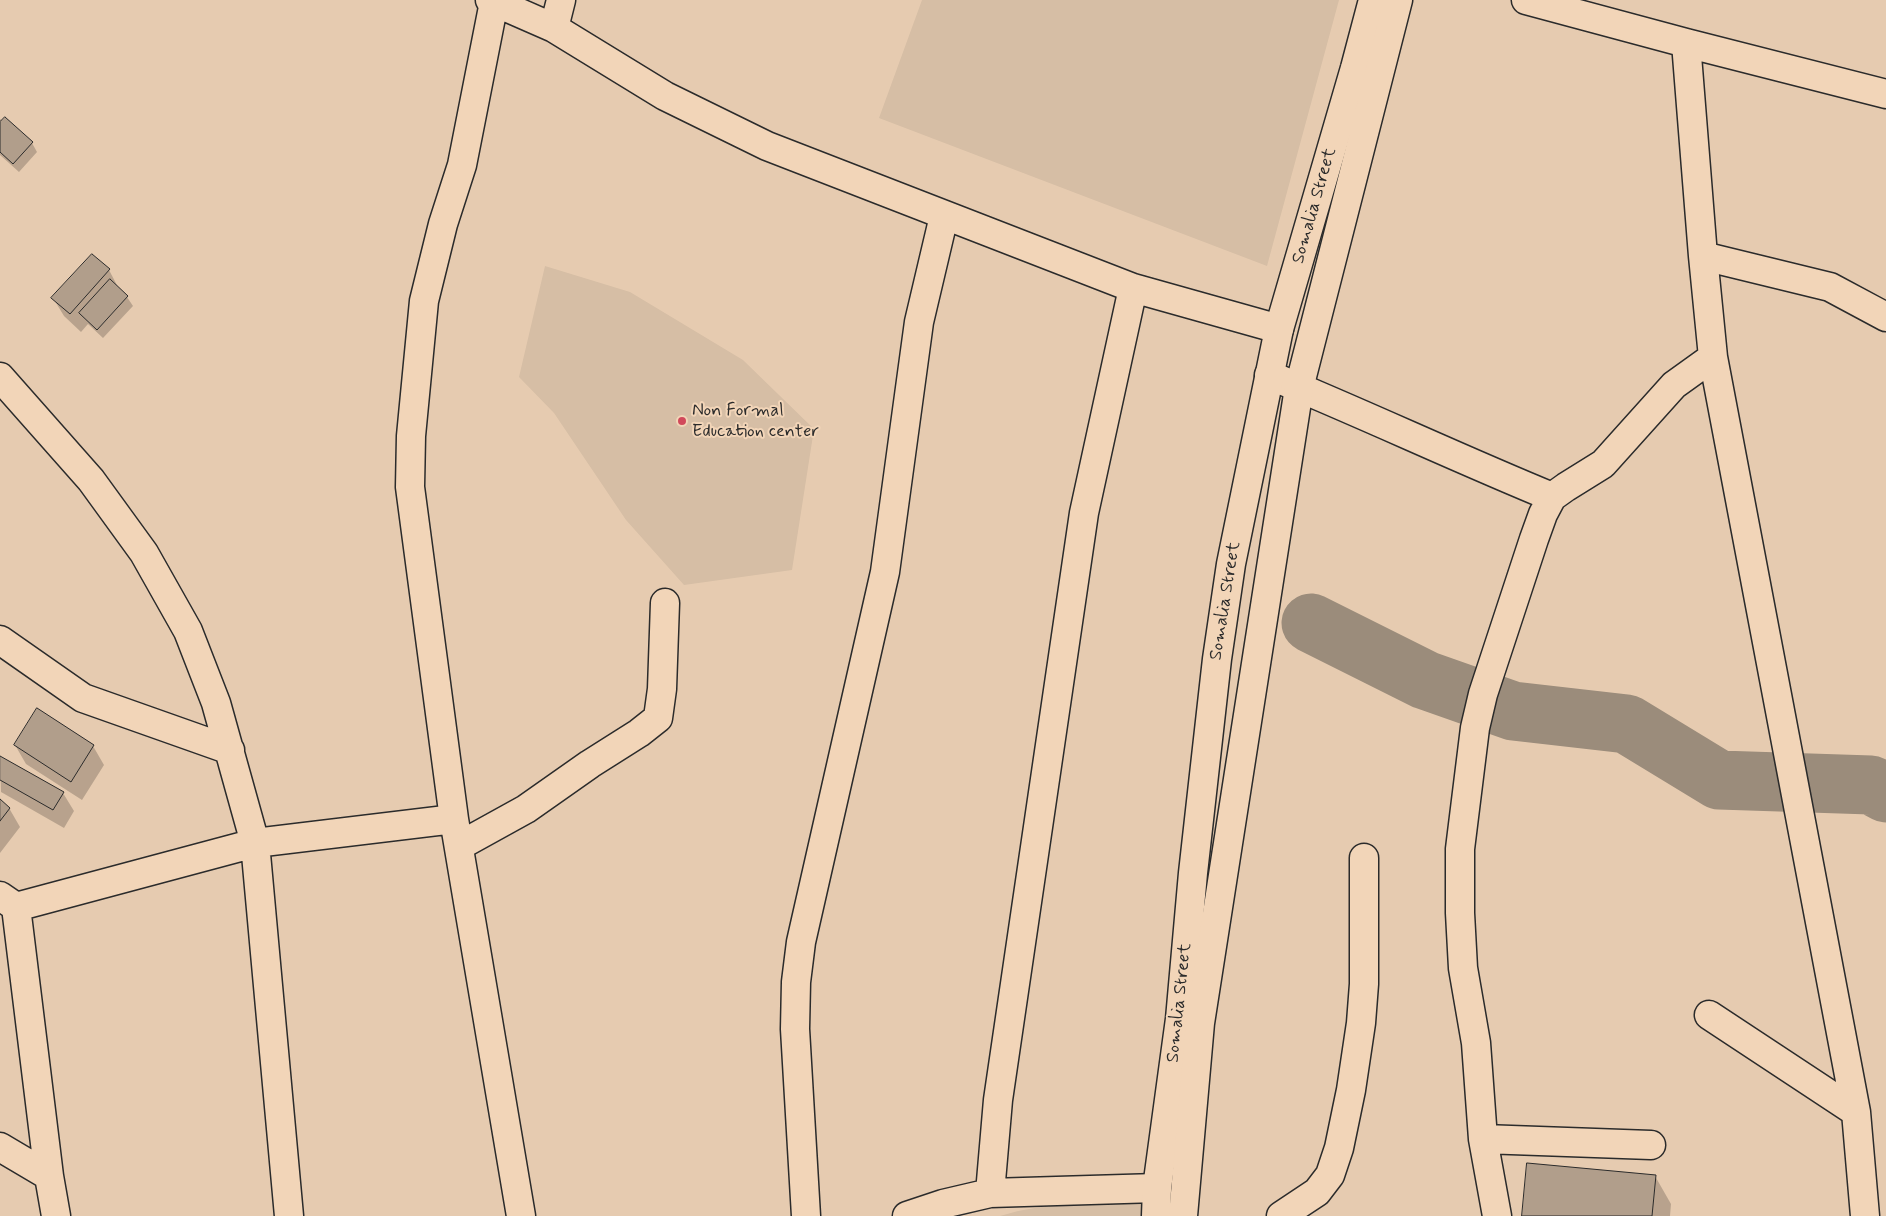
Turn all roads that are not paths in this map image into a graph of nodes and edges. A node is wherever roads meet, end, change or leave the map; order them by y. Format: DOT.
graph roads {
  1 [pos="561,0"];
  2 [pos="1372,0"];
  3 [pos="1398,0"];
  4 [pos="1526,0"];
  5 [pos="492,1"];
  6 [pos="554,28"];
  7 [pos="1686,43"];
  8 [pos="1886,94"];
  9 [pos="944,216"];
  10 [pos="1703,256"];
  11 [pos="1133,288"];
  12 [pos="1886,317"];
  13 [pos="1279,329"];
  14 [pos="1713,357"];
  15 [pos="1269,375"];
  16 [pos="0,378"];
  17 [pos="1299,388"];
  18 [pos="1552,497"];
  19 [pos="665,603"];
  20 [pos="0,640"];
  21 [pos="230,750"];
  22 [pos="454,819"];
  23 [pos="255,843"];
  24 [pos="459,846"];
  25 [pos="1364,858"];
  26 [pos="8,901"];
  27 [pos="1709,1015"];
  28 [pos="1856,1112"];
  29 [pos="1483,1139"];
  30 [pos="1651,1145"];
  31 [pos="0,1148"];
  32 [pos="49,1176"];
  33 [pos="1157,1188"];
  34 [pos="990,1193"];
  35 [pos="56,1216"];
  36 [pos="289,1216"];
  37 [pos="521,1216"];
  38 [pos="806,1216"];
  39 [pos="907,1216"];
  40 [pos="1156,1216"];
  41 [pos="1183,1216"];
  42 [pos="1281,1216"];
  43 [pos="1497,1216"];
  44 [pos="1865,1216"];
  1 -- 6 [label="street"];
  2 -- 13 [label="street, Somalia Street"];
  3 -- 17 [label="street"];
  4 -- 7 [label="street"];
  5 -- 6 [label="street"];
  5 -- 22 [label="street"];
  6 -- 9 [label="street"];
  7 -- 8 [label="street"];
  7 -- 10 [label="street"];
  9 -- 11 [label="street"];
  9 -- 38 [label="street"];
  10 -- 12 [label="street"];
  10 -- 14 [label="street"];
  11 -- 13 [label="street"];
  11 -- 34 [label="street"];
  13 -- 15 [label="street, Somalia Street"];
  14 -- 18 [label="street"];
  14 -- 28 [label="street"];
  15 -- 17 [label="street"];
  15 -- 33 [label="street, Somalia Street"];
  16 -- 21 [label="street"];
  17 -- 18 [label="street"];
  17 -- 41 [label="street"];
  18 -- 29 [label="street"];
  19 -- 24 [label="street"];
  20 -- 21 [label="street"];
  21 -- 23 [label="street"];
  22 -- 23 [label="street"];
  22 -- 24 [label="street"];
  23 -- 26 [label="street"];
  23 -- 36 [label="street"];
  24 -- 37 [label="street"];
  25 -- 42 [label="street"];
  26 -- 32 [label="street"];
  27 -- 28 [label="street"];
  28 -- 44 [label="street"];
  29 -- 30 [label="street"];
  29 -- 43 [label="street"];
  31 -- 32 [label="street"];
  32 -- 35 [label="street"];
  33 -- 34 [label="street"];
  33 -- 40 [label="street, Somalia Street"];
  34 -- 39 [label="street"];
}
